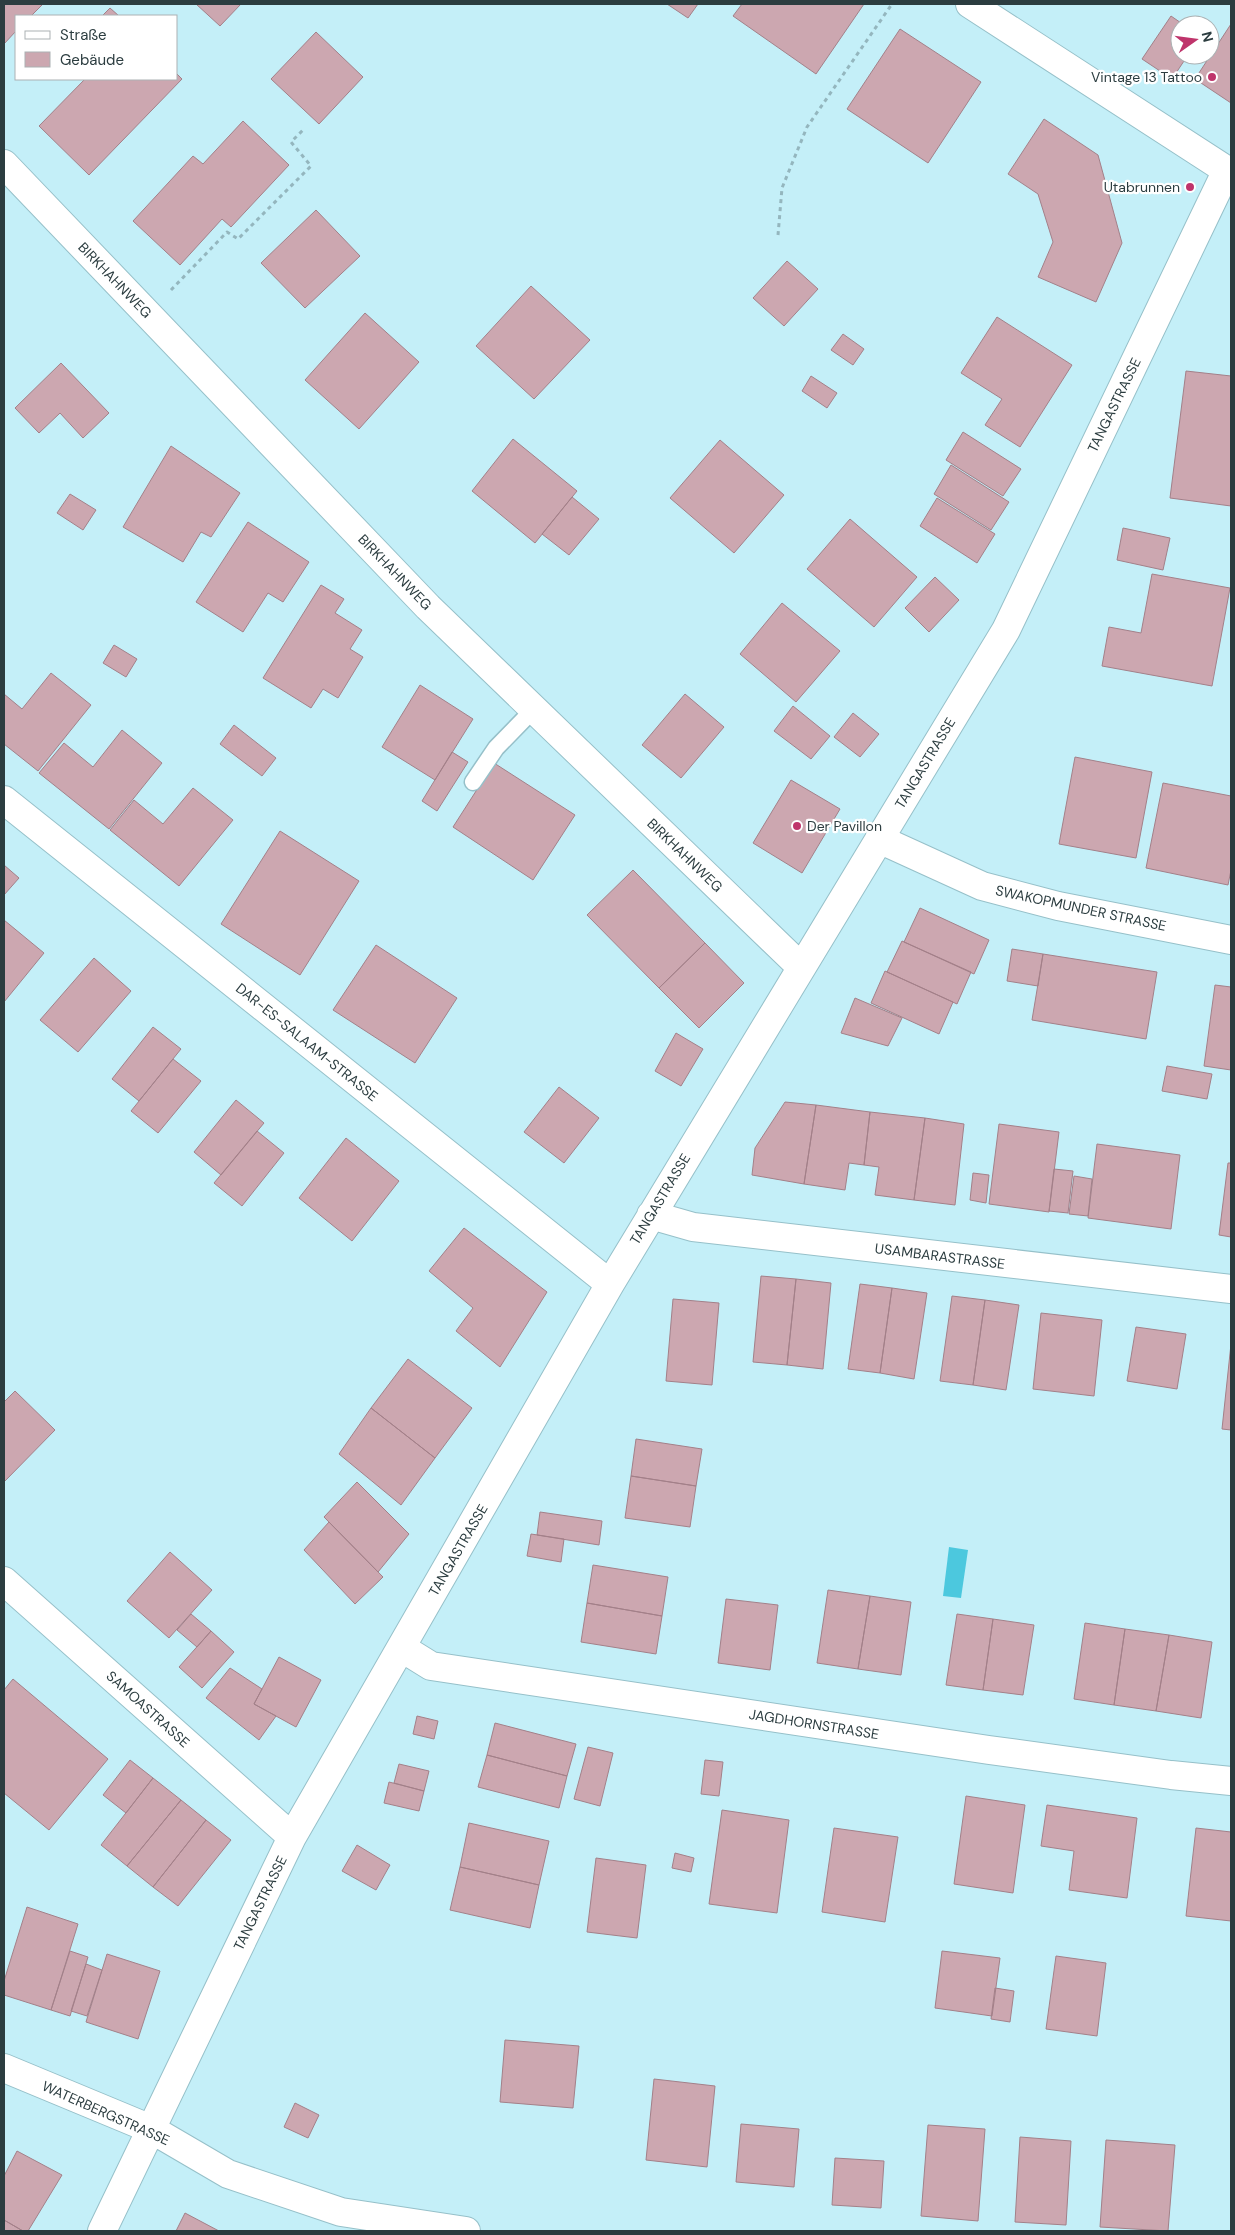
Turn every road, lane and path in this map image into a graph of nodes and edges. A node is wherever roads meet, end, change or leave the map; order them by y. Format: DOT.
graph roads {
  1 [pos="892,4"];
  2 [pos="970,4"];
  3 [pos="305,128"];
  4 [pos="4,164"];
  5 [pos="1229,173"];
  6 [pos="778,235"];
  7 [pos="148,314"];
  8 [pos="534,709"];
  9 [pos="472,782"];
  10 [pos="4,800"];
  11 [pos="879,839"];
  12 [pos="1231,940"];
  13 [pos="801,966"];
  14 [pos="651,1215"];
  15 [pos="610,1284"];
  16 [pos="1231,1289"];
  17 [pos="4,1581"];
  18 [pos="402,1648"];
  19 [pos="1231,1781"];
  20 [pos="292,1837"];
  21 [pos="4,2068"];
  22 [pos="151,2130"];
  23 [pos="102,2231"];
  24 [pos="466,2231"];
  1 -- 6 [label="path"];
  2 -- 5 [label="street"];
  3 -- 7 [label="path"];
  4 -- 7 [label="street, BIRKHAHNWEG"];
  5 -- 11 [label="street, TANGASTRASSE"];
  7 -- 8 [label="street, BIRKHAHNWEG"];
  8 -- 9 [label="lane"];
  8 -- 13 [label="street, BIRKHAHNWEG"];
  10 -- 15 [label="street, DAR-ES-SALAAM-STRASSE"];
  11 -- 12 [label="street, SWAKOPMUNDER STRASSE"];
  11 -- 13 [label="street, TANGASTRASSE"];
  13 -- 14 [label="street, TANGASTRASSE"];
  14 -- 15 [label="street, TANGASTRASSE"];
  14 -- 16 [label="street, USAMBARASTRASSE"];
  15 -- 18 [label="street, TANGASTRASSE"];
  17 -- 20 [label="street, SAMOASTRASSE"];
  18 -- 19 [label="street, JAGDHORNSTRASSE"];
  18 -- 20 [label="street, TANGASTRASSE"];
  20 -- 22 [label="street, TANGASTRASSE"];
  21 -- 22 [label="street, WATERBERGSTRASSE"];
  22 -- 23 [label="street, TANGASTRASSE"];
  22 -- 24 [label="street, WATERBERGSTRASSE"];
}
